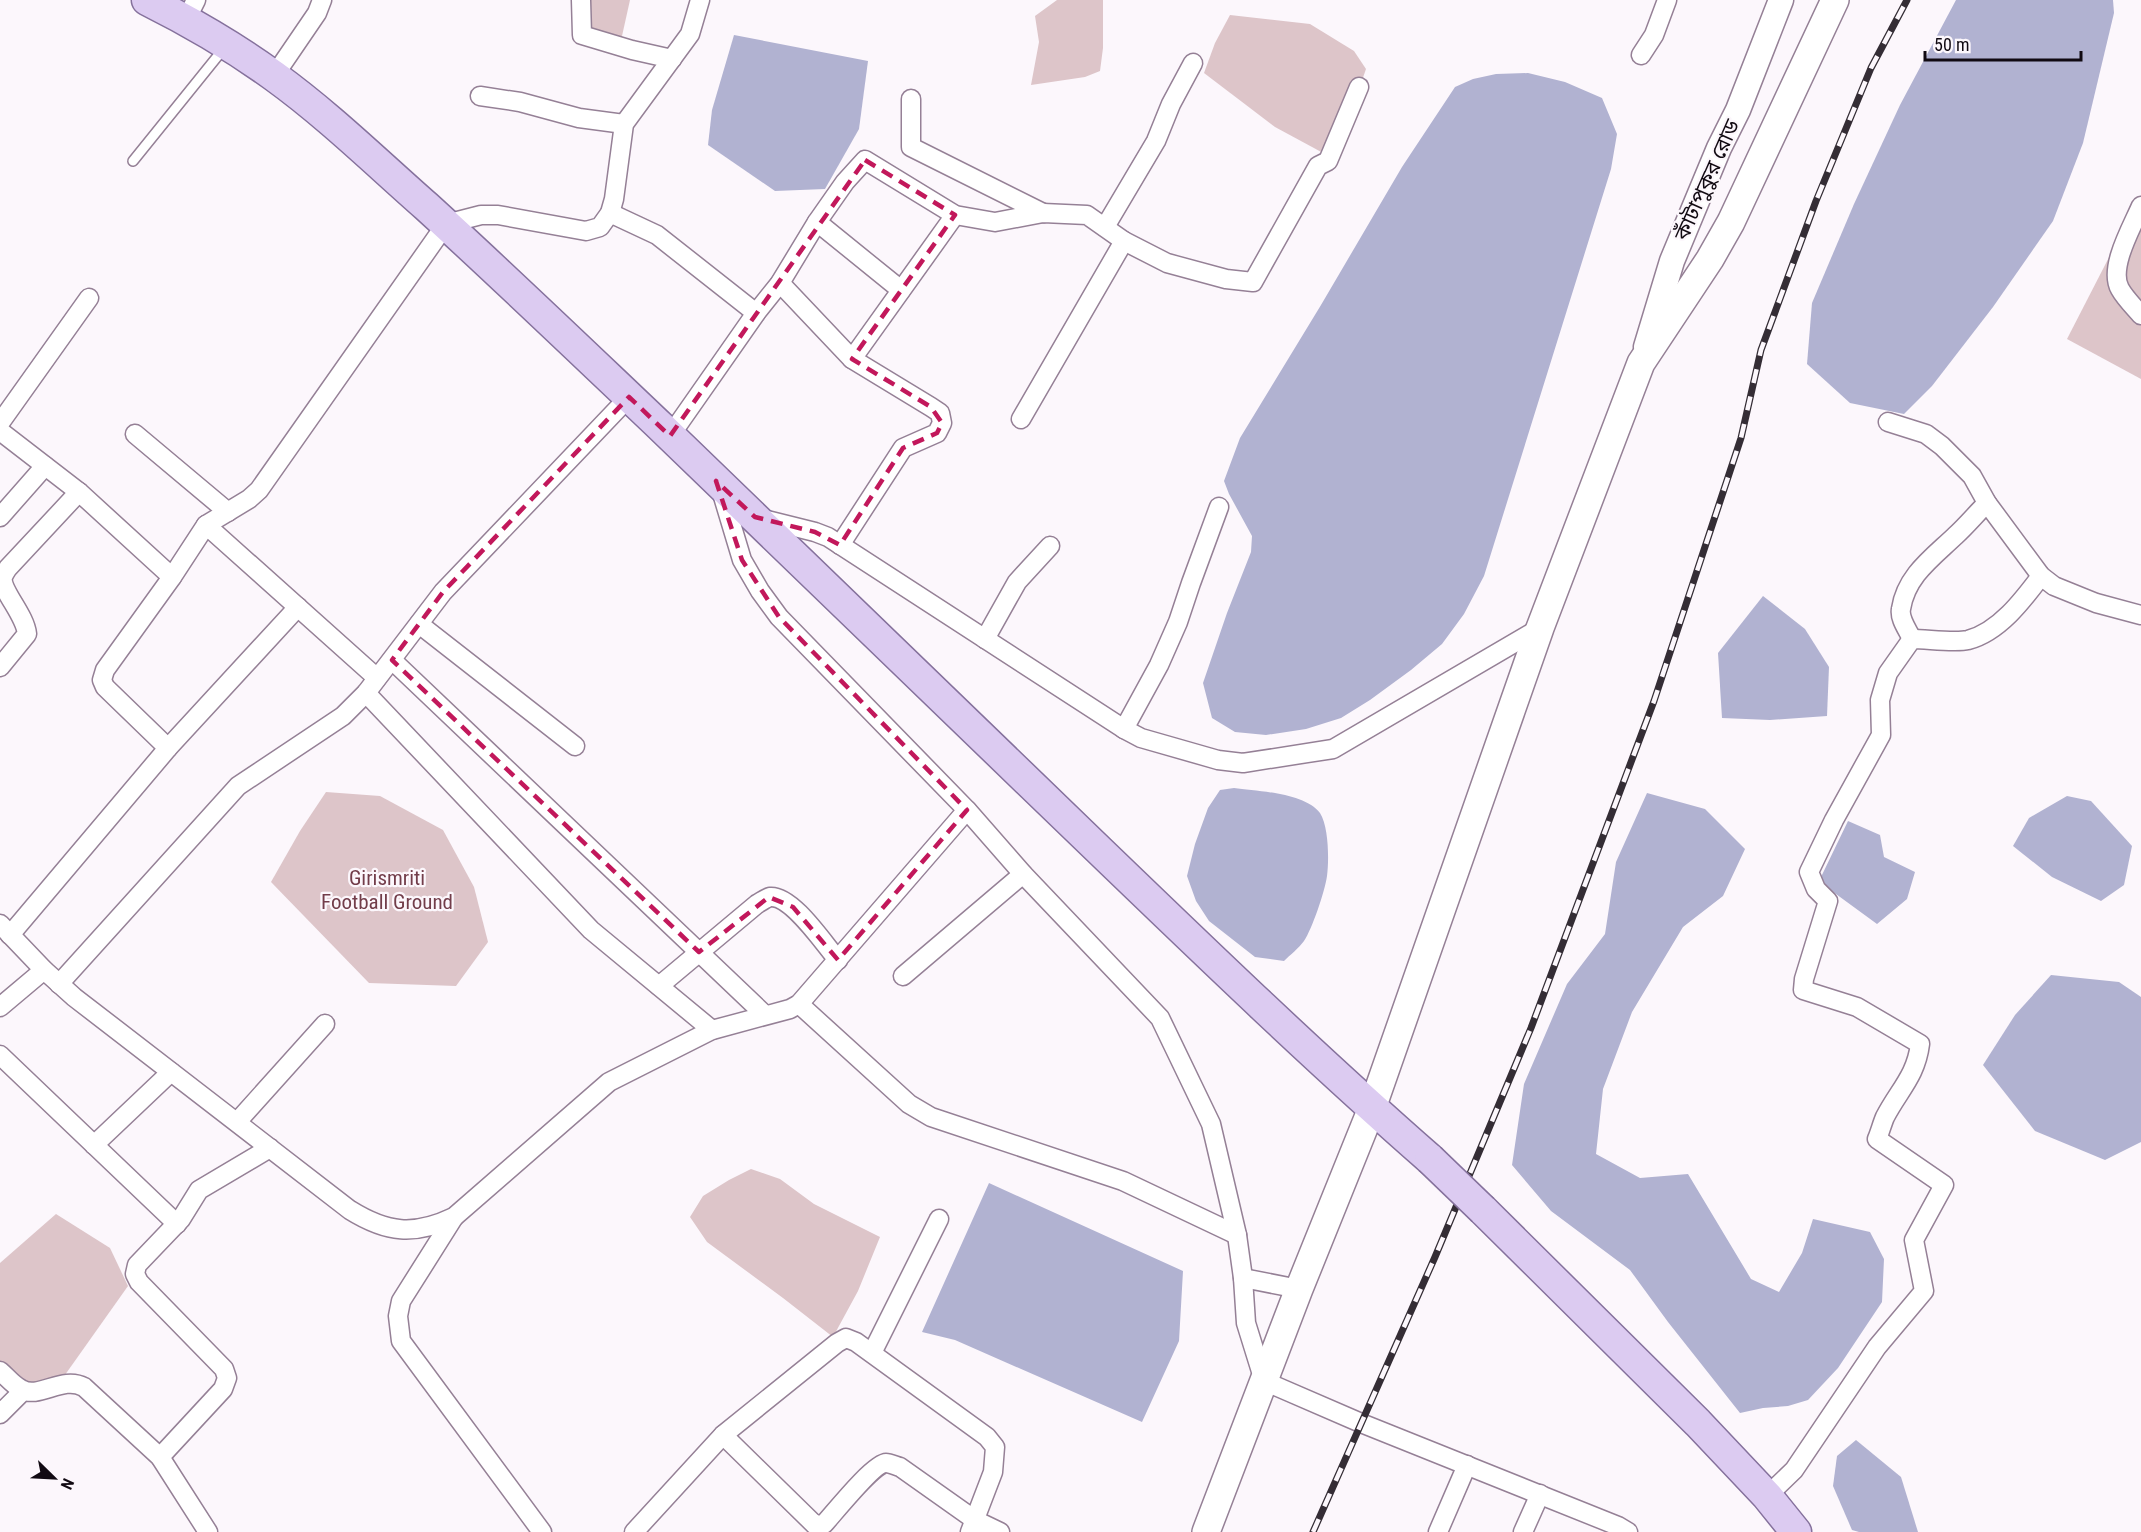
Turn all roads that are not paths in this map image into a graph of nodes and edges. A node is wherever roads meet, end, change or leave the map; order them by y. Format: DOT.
graph roads {
  1 [pos="147,0"];
  2 [pos="322,0"];
  3 [pos="581,0"];
  4 [pos="700,0"];
  5 [pos="1667,0"];
  6 [pos="1780,0"];
  7 [pos="1835,0"];
  8 [pos="191,10"];
  9 [pos="227,45"];
  10 [pos="1641,55"];
  11 [pos="672,59"];
  12 [pos="1193,63"];
  13 [pos="274,76"];
  14 [pos="1359,87"];
  15 [pos="480,96"];
  16 [pos="911,99"];
  17 [pos="624,124"];
  18 [pos="133,161"];
  19 [pos="2141,206"];
  20 [pos="610,213"];
  21 [pos="1043,213"];
  22 [pos="955,214"];
  23 [pos="817,222"];
  24 [pos="446,224"];
  25 [pos="1105,227"];
  26 [pos="1124,240"];
  27 [pos="780,284"];
  28 [pos="901,290"];
  29 [pos="89,298"];
  30 [pos="756,313"];
  31 [pos="2141,315"];
  32 [pos="852,358"];
  33 [pos="1641,363"];
  34 [pos="629,397"];
  35 [pos="1021,419"];
  36 [pos="0,423"];
  37 [pos="1888,423"];
  38 [pos="0,430"];
  39 [pos="135,434"];
  40 [pos="670,436"];
  41 [pos="45,466"];
  42 [pos="718,483"];
  43 [pos="79,492"];
  44 [pos="1987,503"];
  45 [pos="1219,507"];
  46 [pos="228,512"];
  47 [pos="0,517"];
  48 [pos="755,517"];
  49 [pos="207,525"];
  50 [pos="840,544"];
  51 [pos="1050,546"];
  52 [pos="2041,576"];
  53 [pos="172,577"];
  54 [pos="298,607"];
  55 [pos="2141,615"];
  56 [pos="419,624"];
  57 [pos="1540,628"];
  58 [pos="985,639"];
  59 [pos="1912,639"];
  60 [pos="392,660"];
  61 [pos="0,667"];
  62 [pos="377,678"];
  63 [pos="366,693"];
  64 [pos="1124,729"];
  65 [pos="575,746"];
  66 [pos="168,748"];
  67 [pos="967,810"];
  68 [pos="1023,874"];
  69 [pos="5,929"];
  70 [pos="699,952"];
  71 [pos="838,960"];
  72 [pos="44,970"];
  73 [pos="903,976"];
  74 [pos="59,984"];
  75 [pos="659,986"];
  76 [pos="799,1004"];
  77 [pos="0,1007"];
  78 [pos="765,1015"];
  79 [pos="325,1024"];
  80 [pos="712,1030"];
  81 [pos="0,1055"];
  82 [pos="171,1072"];
  83 [pos="1372,1108"];
  84 [pos="237,1122"];
  85 [pos="94,1145"];
  86 [pos="270,1148"];
  87 [pos="454,1217"];
  88 [pos="939,1219"];
  89 [pos="177,1224"];
  90 [pos="1237,1235"];
  91 [pos="1243,1278"];
  92 [pos="1299,1289"];
  93 [pos="872,1353"];
  94 [pos="0,1371"];
  95 [pos="1264,1381"];
  96 [pos="23,1391"];
  97 [pos="0,1414"];
  98 [pos="723,1435"];
  99 [pos="160,1457"];
  100 [pos="1467,1465"];
  101 [pos="1540,1494"];
  102 [pos="1767,1496"];
  103 [pos="973,1526"];
  104 [pos="208,1532"];
  105 [pos="542,1532"];
  106 [pos="634,1532"];
  107 [pos="1000,1532"];
  108 [pos="1206,1532"];
  109 [pos="1438,1532"];
  110 [pos="1523,1532"];
  111 [pos="1628,1532"];
  112 [pos="1796,1532"];
  1 -- 8 [label="main road"];
  2 -- 13 [label="street"];
  3 -- 11 [label="street"];
  4 -- 11 [label="street"];
  5 -- 10 [label="street"];
  6 -- 33 [label="street, কাঁটাপুকুর রোড"];
  7 -- 33 [label="main road"];
  8 -- 9 [label="main road"];
  9 -- 13 [label="main road"];
  9 -- 18 [label="lane"];
  11 -- 17 [label="street"];
  12 -- 25 [label="street"];
  13 -- 24 [label="main road"];
  14 -- 26 [label="street"];
  15 -- 17 [label="street"];
  16 -- 21 [label="street"];
  17 -- 20 [label="street"];
  19 -- 31 [label="street"];
  20 -- 24 [label="street"];
  20 -- 30 [label="street"];
  21 -- 22 [label="street"];
  21 -- 25 [label="street"];
  22 -- 23 [label="street"];
  22 -- 28 [label="street"];
  23 -- 27 [label="street"];
  23 -- 28 [label="street"];
  24 -- 34 [label="main road"];
  24 -- 46 [label="street"];
  25 -- 26 [label="street"];
  26 -- 35 [label="street"];
  27 -- 30 [label="street"];
  27 -- 32 [label="street"];
  28 -- 32 [label="street"];
  29 -- 36 [label="street"];
  30 -- 40 [label="street"];
  32 -- 50 [label="street"];
  33 -- 57 [label="main road"];
  34 -- 40 [label="main road"];
  34 -- 56 [label="street"];
  37 -- 44 [label="street"];
  38 -- 41 [label="street"];
  39 -- 46 [label="street"];
  40 -- 42 [label="main road"];
  41 -- 43 [label="street"];
  41 -- 47 [label="street"];
  42 -- 48 [label="main road"];
  42 -- 67 [label="street"];
  43 -- 53 [label="street"];
  43 -- 61 [label="street"];
  44 -- 52 [label="street"];
  44 -- 59 [label="street"];
  45 -- 64 [label="street"];
  46 -- 49 [label="street"];
  48 -- 50 [label="street"];
  48 -- 83 [label="main road"];
  49 -- 53 [label="street"];
  49 -- 54 [label="street"];
  50 -- 58 [label="street"];
  51 -- 58 [label="street"];
  52 -- 55 [label="street"];
  52 -- 59 [label="street"];
  53 -- 66 [label="street"];
  54 -- 62 [label="street"];
  54 -- 66 [label="street"];
  56 -- 60 [label="street"];
  56 -- 65 [label="street"];
  57 -- 64 [label="street"];
  57 -- 83 [label="main road"];
  58 -- 64 [label="street"];
  59 -- 102 [label="street"];
  60 -- 62 [label="street"];
  60 -- 70 [label="street"];
  62 -- 63 [label="street"];
  63 -- 74 [label="street"];
  63 -- 75 [label="street"];
  66 -- 69 [label="street"];
  67 -- 68 [label="street"];
  67 -- 71 [label="street"];
  68 -- 73 [label="street"];
  68 -- 90 [label="street"];
  69 -- 72 [label="street"];
  70 -- 71 [label="street"];
  70 -- 75 [label="street"];
  70 -- 78 [label="street"];
  71 -- 76 [label="street"];
  72 -- 74 [label="street"];
  72 -- 77 [label="street"];
  74 -- 82 [label="street"];
  75 -- 80 [label="street"];
  76 -- 78 [label="street"];
  76 -- 90 [label="street"];
  78 -- 80 [label="street"];
  79 -- 84 [label="street"];
  80 -- 87 [label="street"];
  81 -- 85 [label="street"];
  82 -- 84 [label="street"];
  82 -- 85 [label="street"];
  83 -- 92 [label="main road"];
  83 -- 102 [label="main road, bridge"];
  84 -- 86 [label="street"];
  85 -- 89 [label="street"];
  86 -- 87 [label="street"];
  86 -- 89 [label="street"];
  87 -- 105 [label="street"];
  88 -- 93 [label="street"];
  89 -- 99 [label="street"];
  90 -- 91 [label="street"];
  91 -- 92 [label="street"];
  91 -- 95 [label="street"];
  92 -- 95 [label="main road"];
  93 -- 98 [label="street"];
  93 -- 103 [label="street"];
  94 -- 96 [label="street"];
  95 -- 100 [label="street"];
  95 -- 108 [label="main road"];
  96 -- 97 [label="street"];
  96 -- 99 [label="street"];
  98 -- 103 [label="street"];
  98 -- 106 [label="street"];
  99 -- 104 [label="street"];
  100 -- 101 [label="street"];
  100 -- 109 [label="street"];
  101 -- 110 [label="street"];
  101 -- 111 [label="street"];
  102 -- 112 [label="main road"];
  103 -- 107 [label="street"];
}
